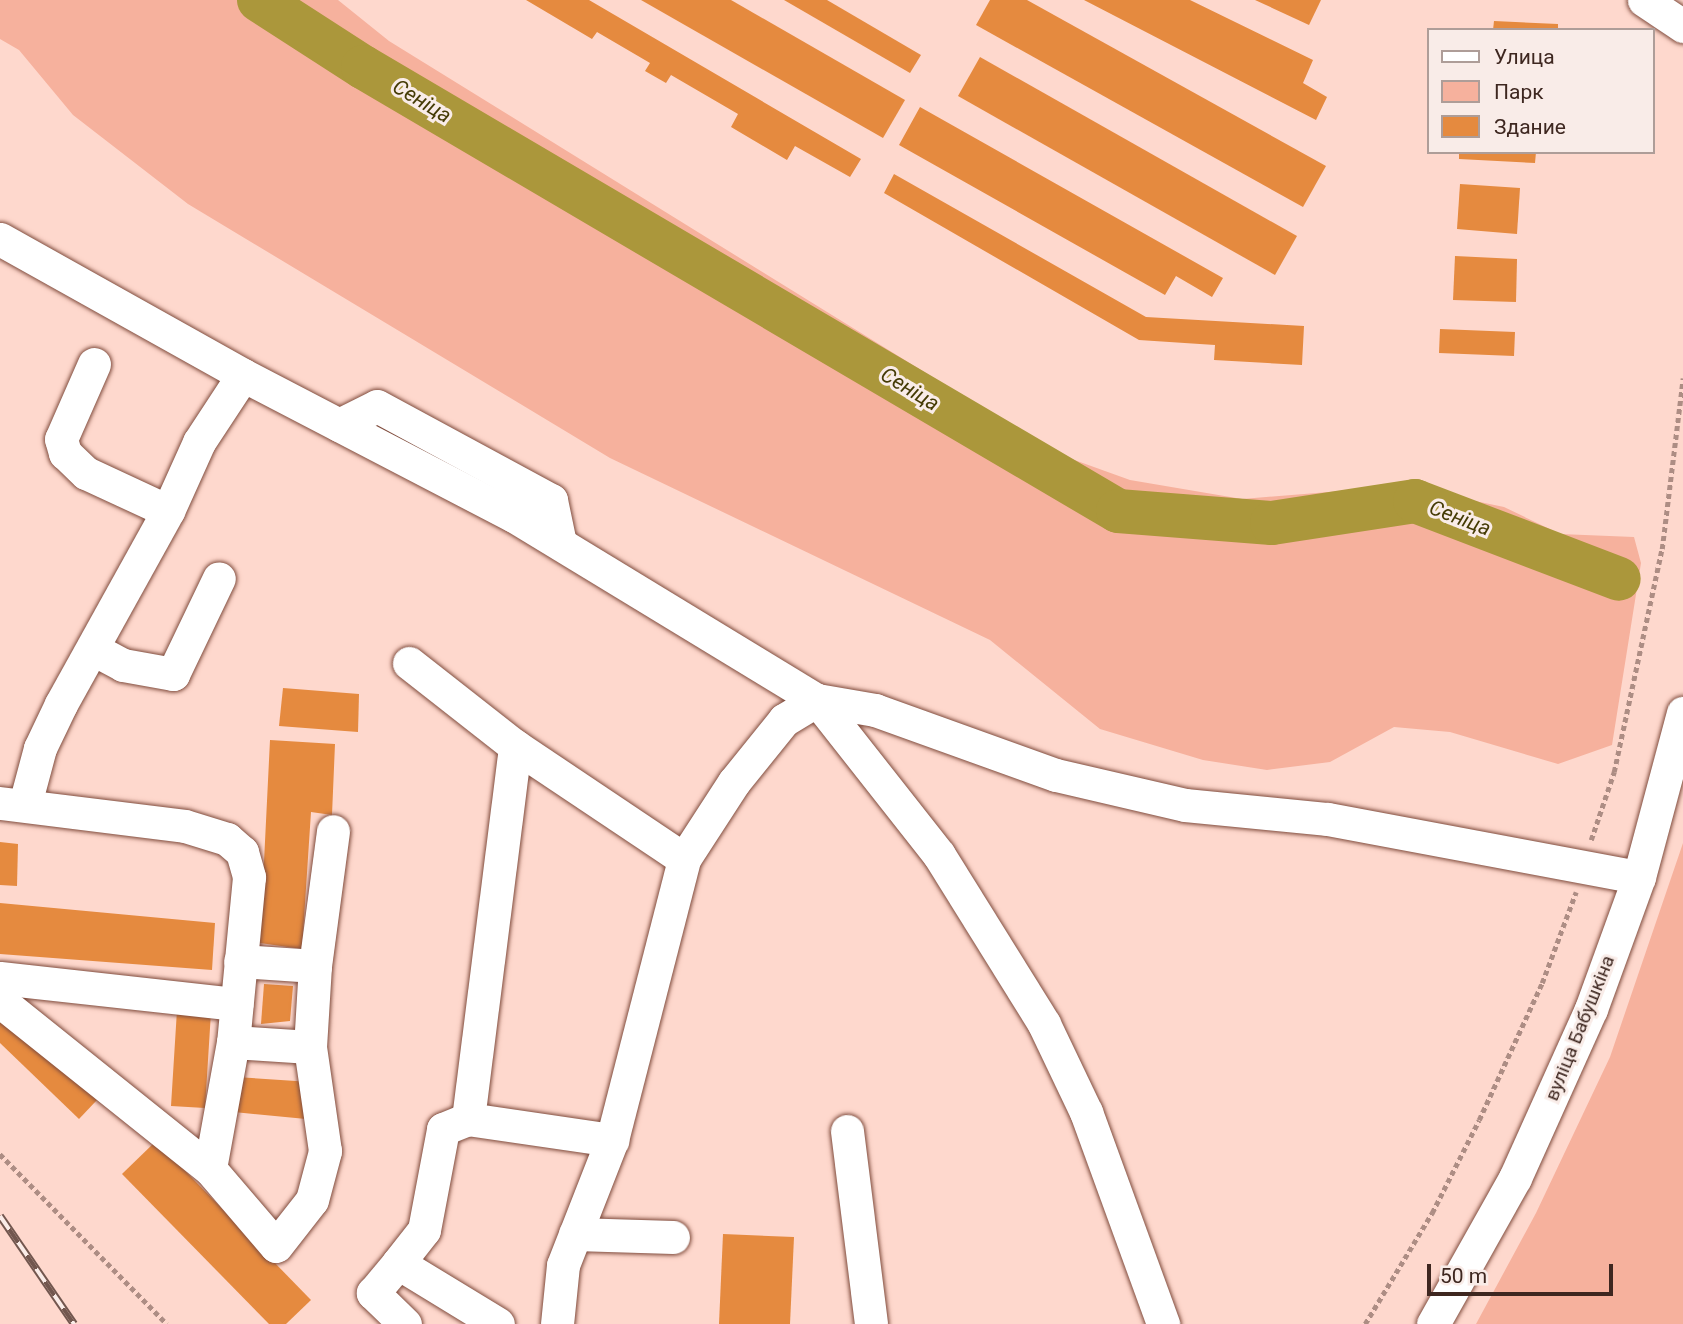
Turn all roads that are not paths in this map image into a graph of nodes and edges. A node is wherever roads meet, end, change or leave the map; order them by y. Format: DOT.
graph roads {
  1 [pos="1644,0"];
  2 [pos="1683,26"];
  3 [pos="0,239"];
  4 [pos="94,364"];
  5 [pos="243,376"];
  6 [pos="167,511"];
  7 [pos="219,578"];
  8 [pos="93,649"];
  9 [pos="409,663"];
  10 [pos="817,700"];
  11 [pos="1683,713"];
  12 [pos="515,746"];
  13 [pos="13,804"];
  14 [pos="333,831"];
  15 [pos="684,859"];
  16 [pos="1639,877"];
  17 [pos="240,961"];
  18 [pos="315,966"];
  19 [pos="0,978"];
  20 [pos="0,1001"];
  21 [pos="237,1004"];
  22 [pos="233,1042"];
  23 [pos="310,1047"];
  24 [pos="468,1119"];
  25 [pos="847,1131"];
  26 [pos="612,1140"];
  27 [pos="210,1168"];
  28 [pos="575,1234"];
  29 [pos="673,1237"];
  30 [pos="398,1263"];
  31 [pos="405,1324"];
  32 [pos="498,1324"];
  33 [pos="557,1324"];
  34 [pos="872,1324"];
  35 [pos="1163,1324"];
  36 [pos="1433,1324"];
  1 -- 2 [label="street"];
  3 -- 5 [label="street"];
  4 -- 6 [label="street"];
  5 -- 6 [label="street"];
  5 -- 10 [label="street"];
  6 -- 8 [label="street"];
  7 -- 8 [label="street"];
  8 -- 13 [label="street"];
  9 -- 12 [label="street"];
  10 -- 15 [label="street"];
  10 -- 16 [label="street"];
  10 -- 35 [label="street"];
  11 -- 16 [label="street, вуліца Бабушкіна"];
  12 -- 15 [label="street"];
  12 -- 24 [label="street"];
  13 -- 17 [label="street"];
  14 -- 18 [label="street"];
  15 -- 26 [label="street"];
  16 -- 36 [label="street, вуліца Бабушкіна"];
  17 -- 18 [label="street"];
  17 -- 21 [label="street"];
  18 -- 23 [label="street"];
  19 -- 21 [label="street"];
  20 -- 27 [label="street"];
  21 -- 22 [label="street"];
  22 -- 23 [label="street"];
  22 -- 27 [label="street"];
  23 -- 27 [label="street"];
  24 -- 26 [label="street"];
  24 -- 30 [label="street"];
  25 -- 34 [label="street"];
  26 -- 28 [label="street"];
  28 -- 29 [label="street"];
  28 -- 33 [label="street"];
  30 -- 31 [label="street"];
  30 -- 32 [label="street"];
}
